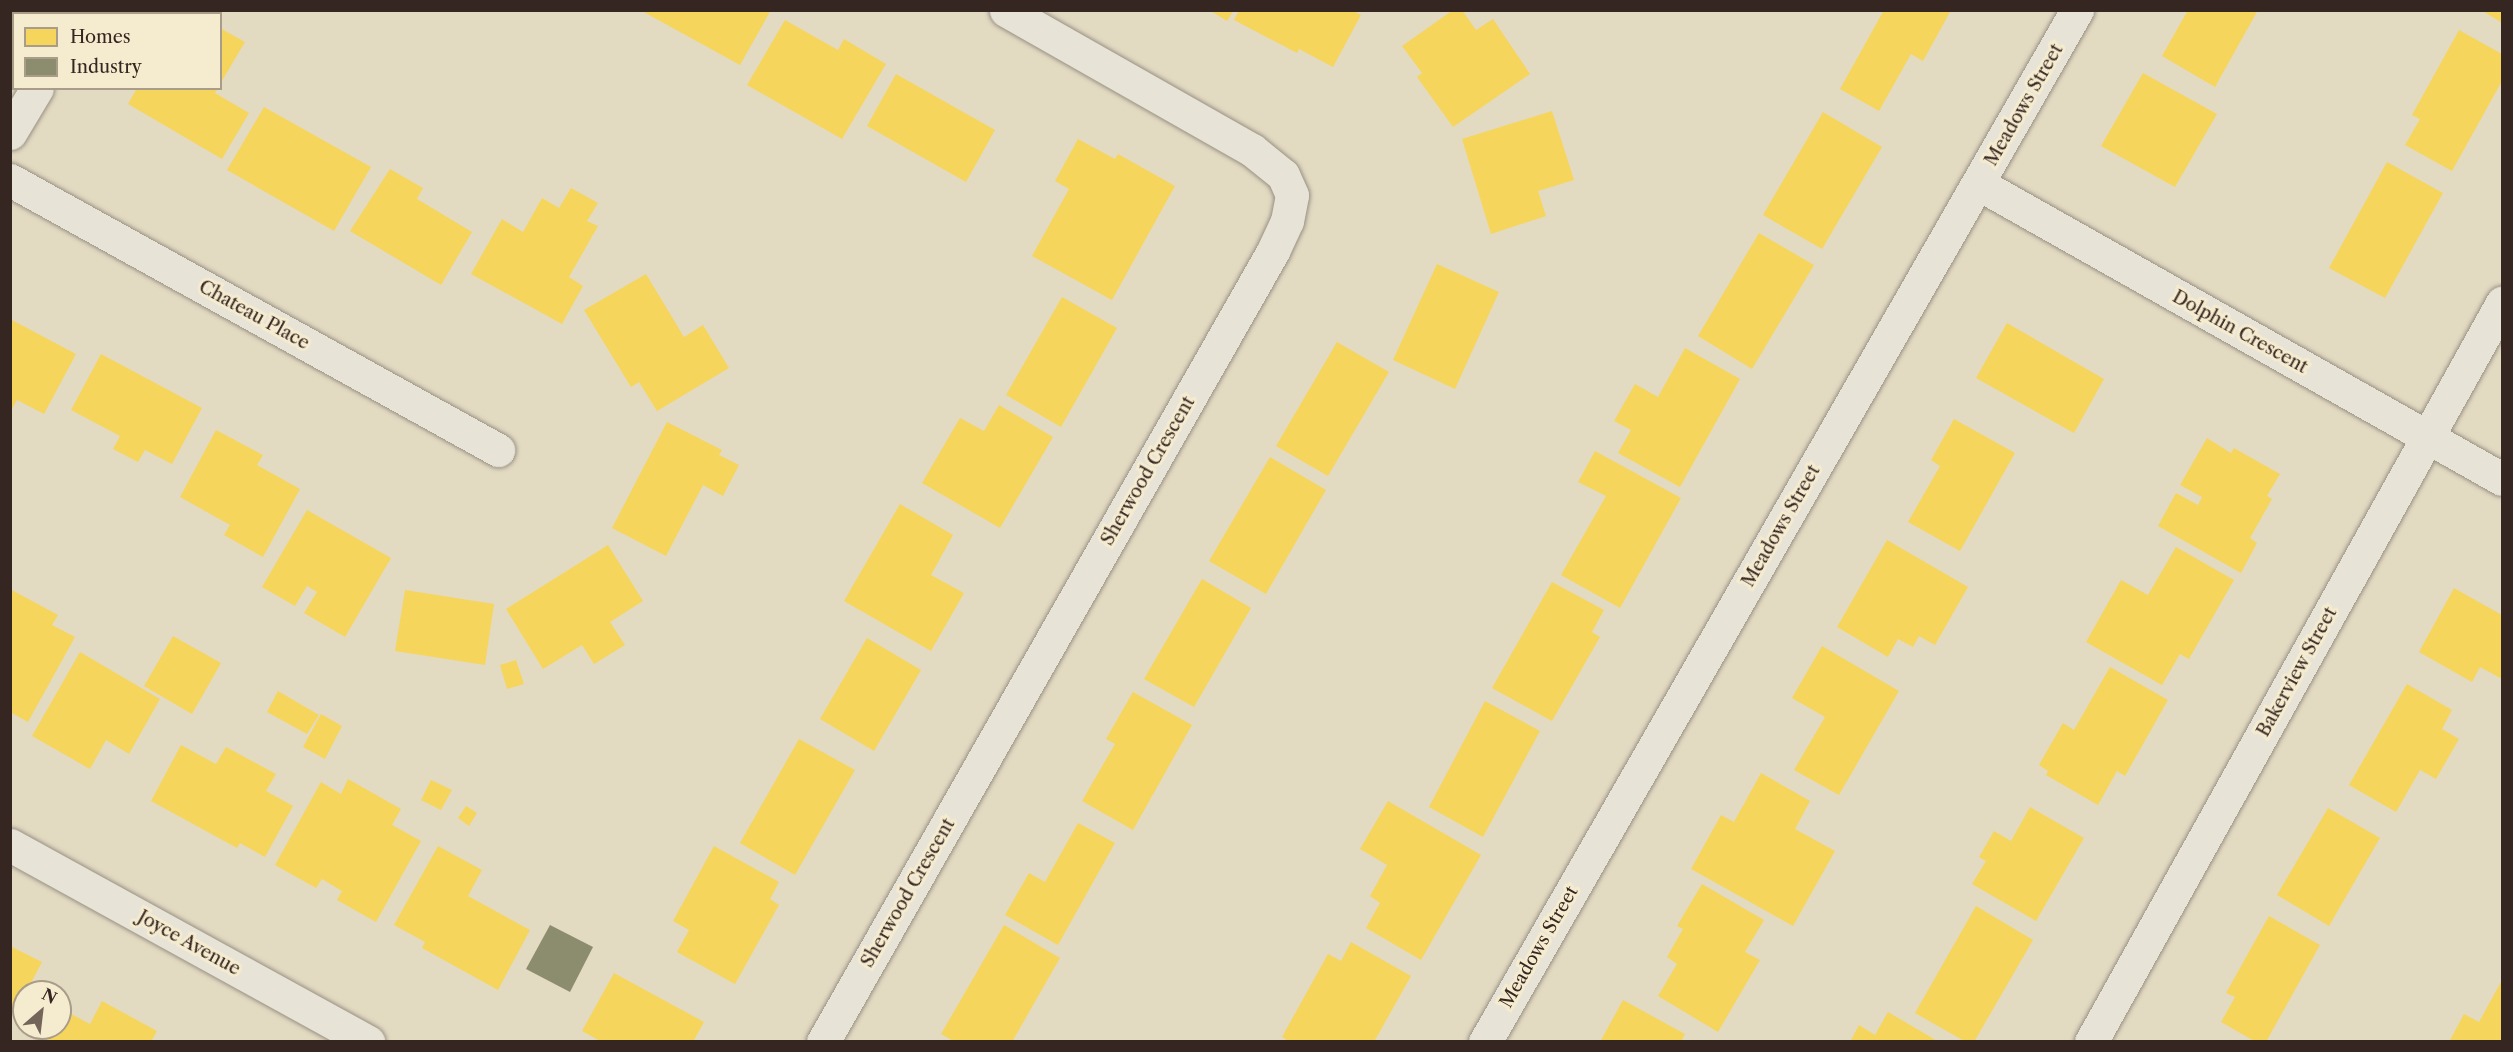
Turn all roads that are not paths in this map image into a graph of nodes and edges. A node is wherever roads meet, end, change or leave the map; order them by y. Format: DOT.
graph roads {
  1 [pos="1006,10"];
  2 [pos="2077,10"];
  3 [pos="36,90"];
  4 [pos="10,133"];
  5 [pos="10,180"];
  6 [pos="1979,184"];
  7 [pos="2502,303"];
  8 [pos="2427,438"];
  9 [pos="498,450"];
  10 [pos="2502,479"];
  11 [pos="10,845"];
  12 [pos="368,1041"];
  13 [pos="823,1041"];
  14 [pos="1485,1041"];
  15 [pos="2091,1041"];
  1 -- 13 [label="street, Sherwood Crescent"];
  2 -- 6 [label="street, Meadows Street"];
  3 -- 4 [label="street"];
  5 -- 9 [label="street, Chateau Place"];
  6 -- 8 [label="street, Dolphin Crescent"];
  6 -- 14 [label="street, Meadows Street"];
  7 -- 8 [label="street, Bakerview Street"];
  8 -- 10 [label="street, Dolphin Crescent"];
  8 -- 15 [label="street, Bakerview Street"];
  11 -- 12 [label="street, Joyce Avenue"];
}
